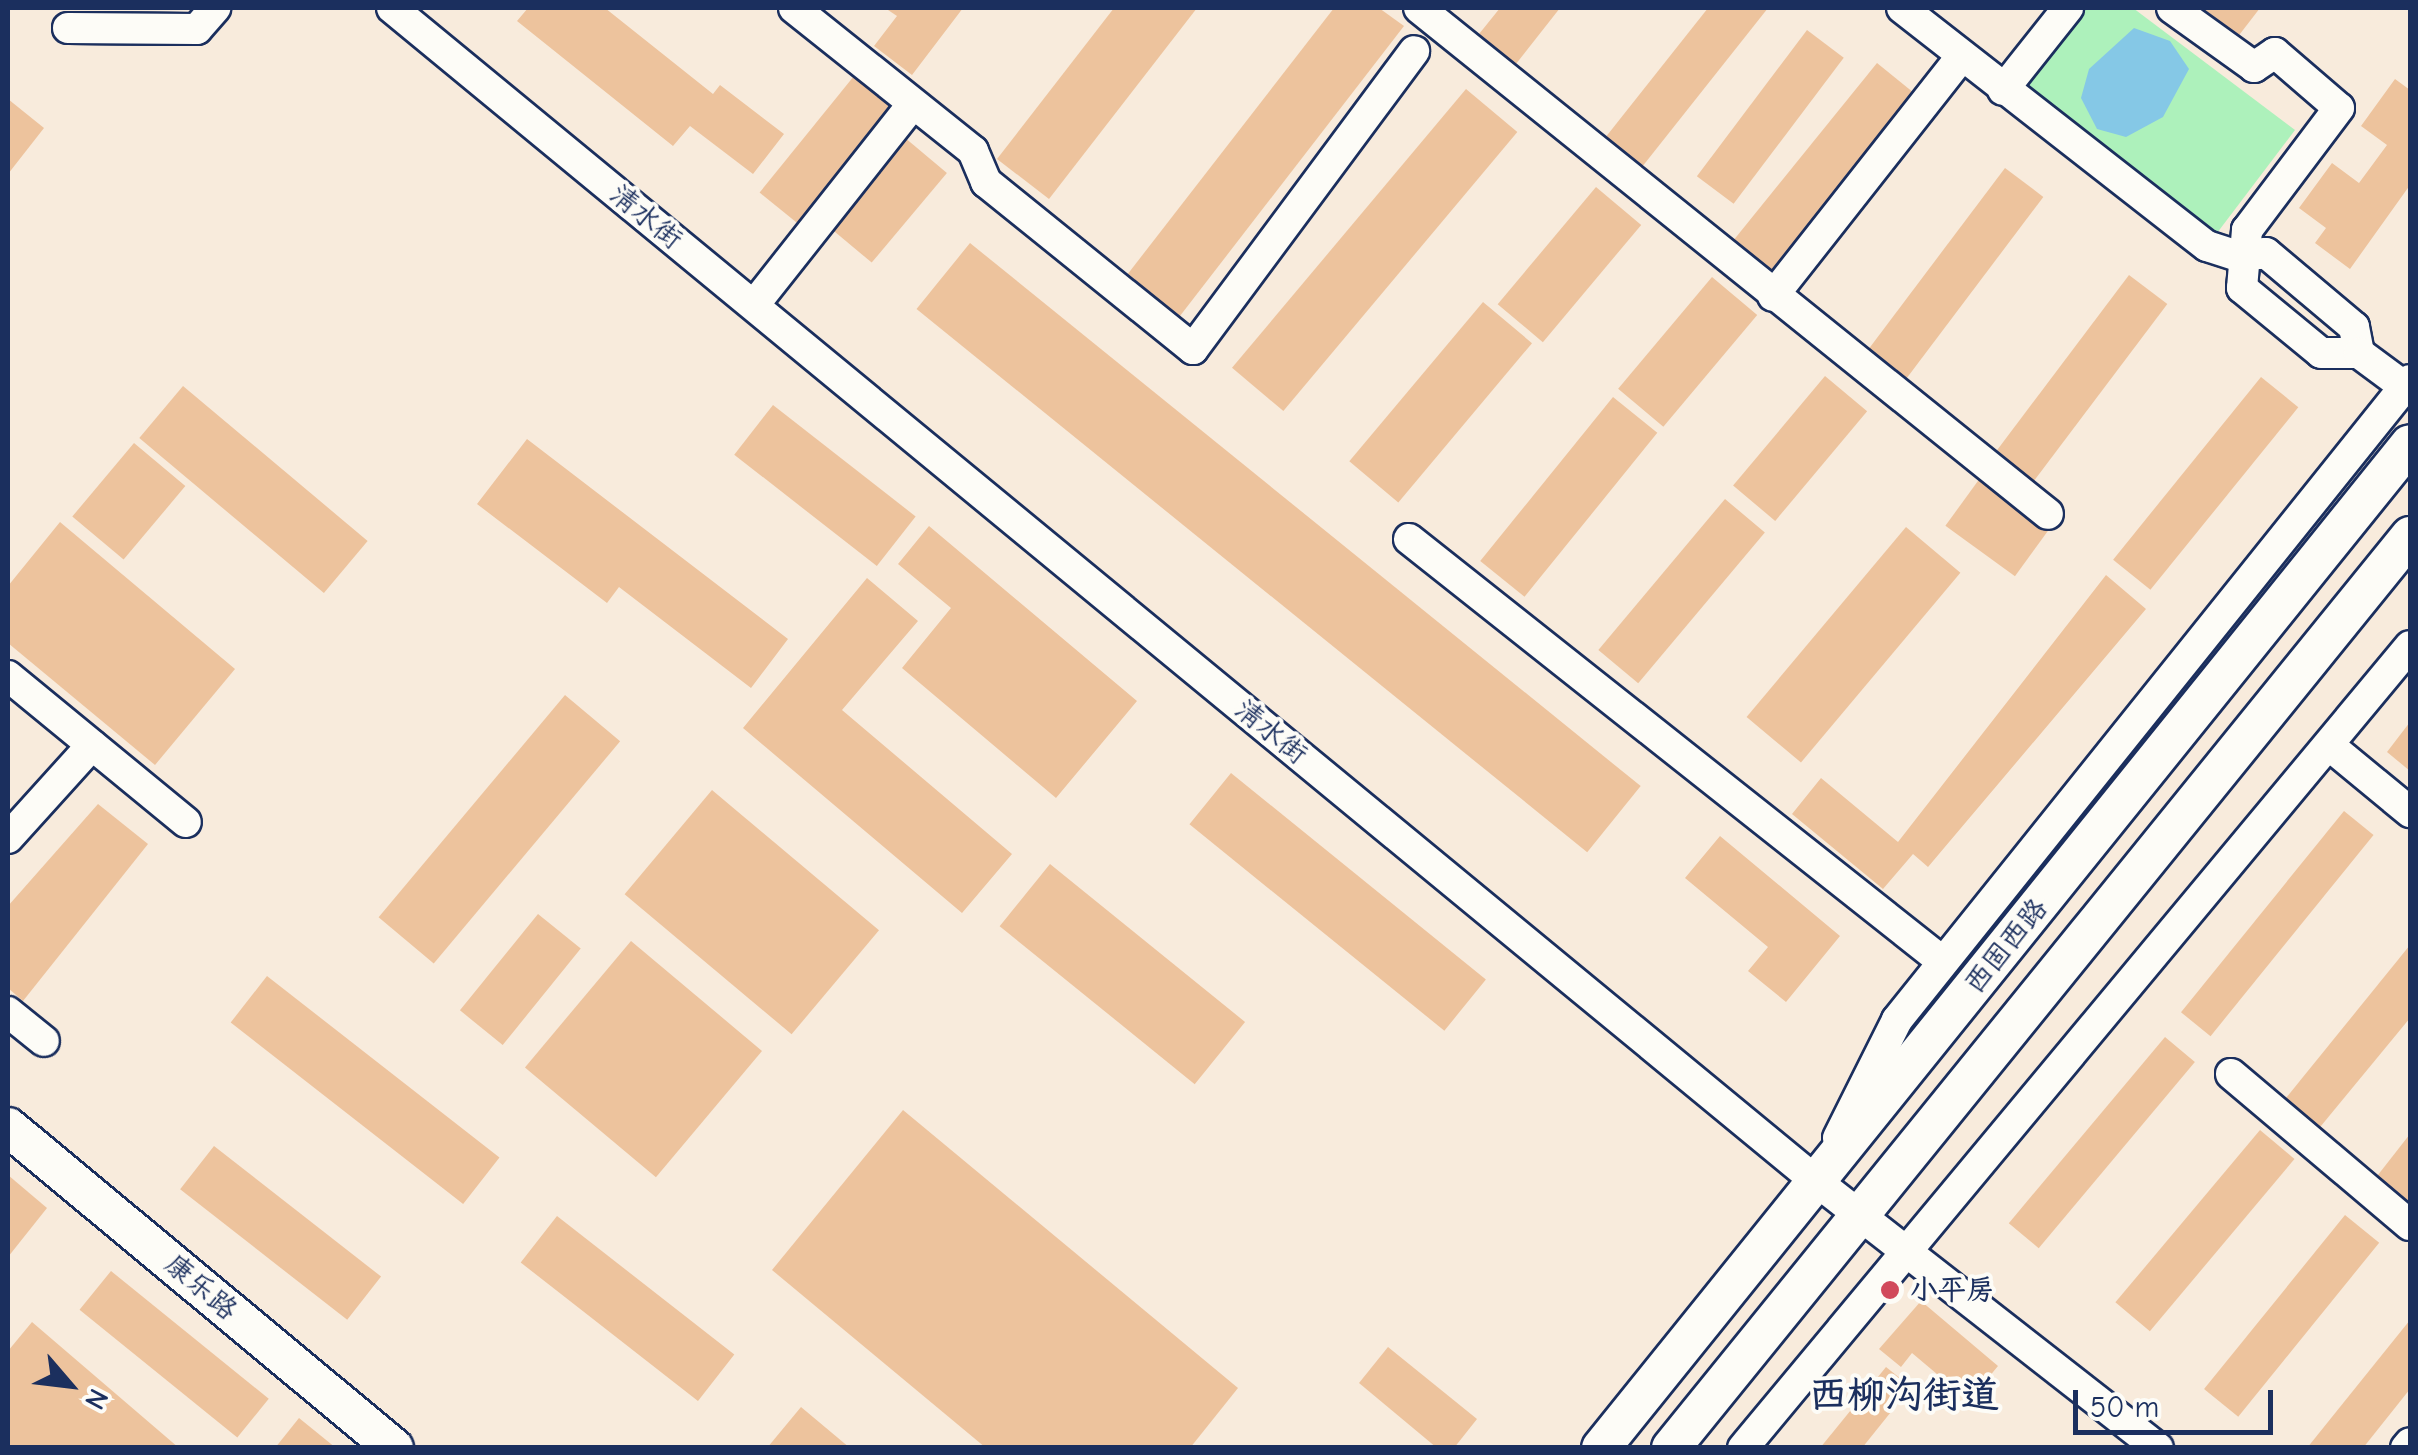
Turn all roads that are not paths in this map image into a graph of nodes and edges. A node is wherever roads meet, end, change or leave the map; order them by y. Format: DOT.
graph roads {
  1 [pos="215,8"];
  2 [pos="392,8"];
  3 [pos="794,8"];
  4 [pos="1420,8"];
  5 [pos="1902,8"];
  6 [pos="2068,8"];
  7 [pos="2172,8"];
  8 [pos="68,28"];
  9 [pos="1414,51"];
  10 [pos="1962,56"];
  11 [pos="2003,90"];
  12 [pos="913,104"];
  13 [pos="2240,257"];
  14 [pos="1773,296"];
  15 [pos="754,306"];
  16 [pos="2359,353"];
  17 [pos="2408,384"];
  18 [pos="2410,444"];
  19 [pos="2048,514"];
  20 [pos="2410,536"];
  21 [pos="1409,539"];
  22 [pos="2410,646"];
  23 [pos="8,676"];
  24 [pos="92,745"];
  25 [pos="2330,746"];
  26 [pos="2410,812"];
  27 [pos="186,822"];
  28 [pos="8,838"];
  29 [pos="1943,962"];
  30 [pos="8,1012"];
  31 [pos="44,1042"];
  32 [pos="2231,1074"];
  33 [pos="8,1127"];
  34 [pos="1816,1181"];
  35 [pos="1860,1214"];
  36 [pos="2410,1226"];
  37 [pos="1904,1247"];
  38 [pos="394,1448"];
  39 [pos="1600,1448"];
  40 [pos="1672,1448"];
  41 [pos="1743,1448"];
  42 [pos="2158,1448"];
  1 -- 8 [label="street"];
  2 -- 15 [label="street, 清水街"];
  3 -- 12 [label="street"];
  4 -- 14 [label="street"];
  5 -- 10 [label="street"];
  6 -- 11 [label="street"];
  7 -- 13 [label="street"];
  9 -- 12 [label="street"];
  10 -- 11 [label="street"];
  10 -- 14 [label="street"];
  11 -- 13 [label="street"];
  12 -- 15 [label="street"];
  13 -- 16 [label="street"];
  13 -- 16 [label="street"];
  14 -- 19 [label="street"];
  15 -- 34 [label="street, 清水街"];
  16 -- 17 [label="street"];
  17 -- 29 [label="street"];
  18 -- 34 [label="main road, 西固西路"];
  20 -- 35 [label="main road, 西固西路"];
  21 -- 29 [label="street"];
  22 -- 25 [label="street"];
  23 -- 24 [label="street"];
  24 -- 27 [label="street"];
  24 -- 28 [label="street"];
  25 -- 26 [label="street"];
  25 -- 37 [label="street"];
  29 -- 34 [label="street"];
  30 -- 31 [label="street"];
  32 -- 36 [label="street"];
  33 -- 38 [label="main road, 康乐路"];
  34 -- 35 [label="street, 清水街"];
  34 -- 39 [label="main road, 西固西路"];
  35 -- 37 [label="street, 清水街"];
  35 -- 40 [label="main road, 西固西路"];
  37 -- 41 [label="street"];
  37 -- 42 [label="street, 清水街"];
}
